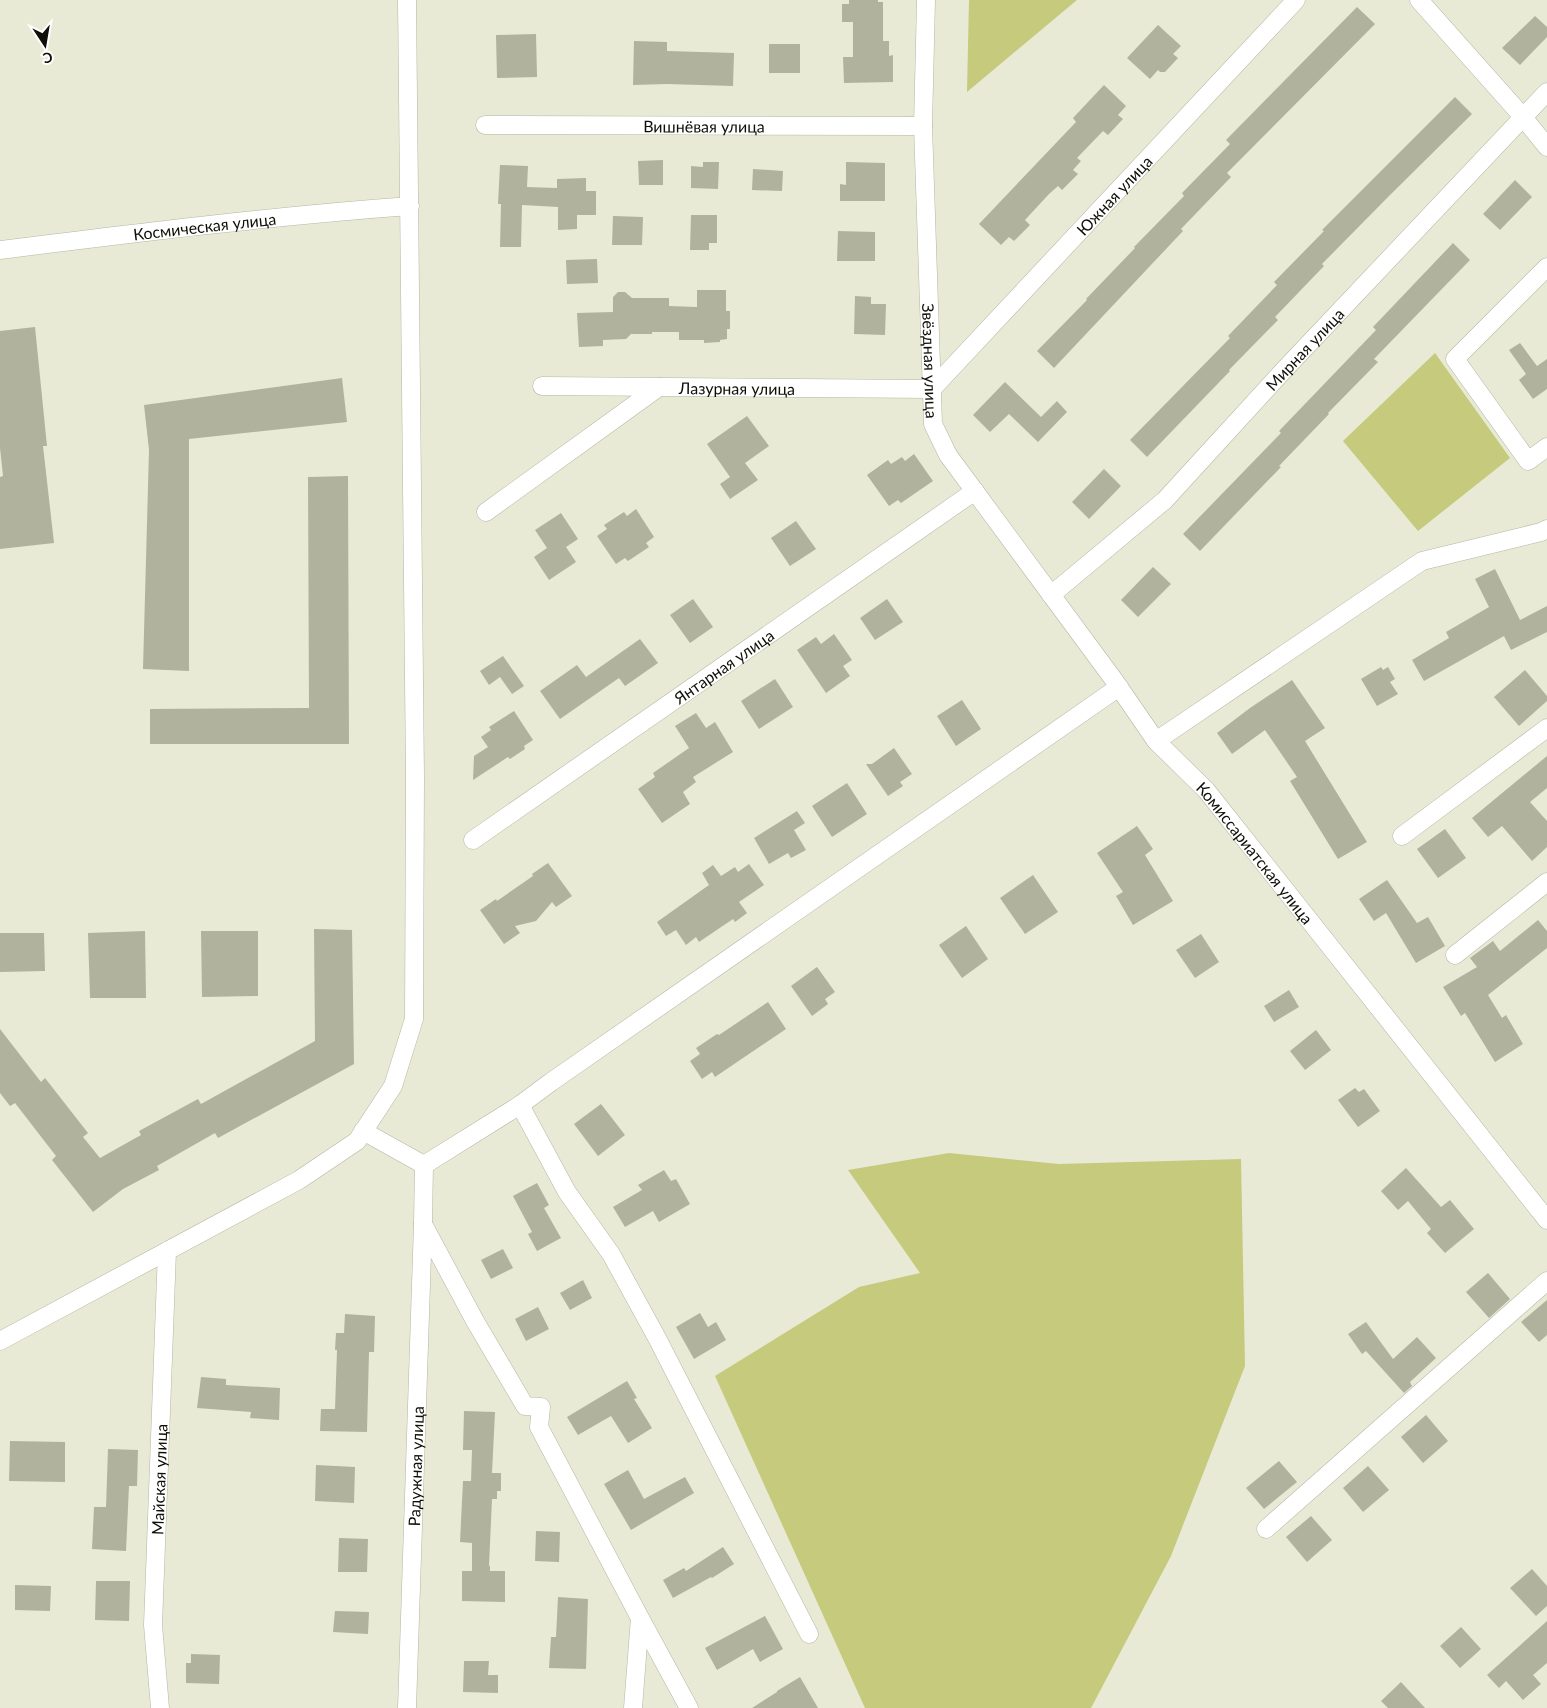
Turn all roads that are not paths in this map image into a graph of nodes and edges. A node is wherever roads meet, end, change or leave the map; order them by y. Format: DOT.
graph roads {
  1 [pos="408,0"];
  2 [pos="926,0"];
  3 [pos="1296,0"];
  4 [pos="1419,0"];
  5 [pos="1547,92"];
  6 [pos="1523,117"];
  7 [pos="485,125"];
  8 [pos="923,126"];
  9 [pos="1547,147"];
  10 [pos="410,206"];
  11 [pos="0,250"];
  12 [pos="1547,267"];
  13 [pos="542,386"];
  14 [pos="659,387"];
  15 [pos="932,389"];
  16 [pos="1547,447"];
  17 [pos="975,491"];
  18 [pos="486,512"];
  19 [pos="1547,529"];
  20 [pos="1051,595"];
  21 [pos="1119,687"];
  22 [pos="1547,728"];
  23 [pos="1156,741"];
  24 [pos="1402,836"];
  25 [pos="473,840"];
  26 [pos="1547,882"];
  27 [pos="1456,956"];
  28 [pos="520,1105"];
  29 [pos="363,1130"];
  30 [pos="424,1165"];
  31 [pos="1547,1220"];
  32 [pos="423,1224"];
  33 [pos="167,1251"];
  34 [pos="1547,1281"];
  35 [pos="0,1341"];
  36 [pos="1266,1529"];
  37 [pos="640,1618"];
  38 [pos="809,1634"];
  39 [pos="160,1708"];
  40 [pos="407,1708"];
  41 [pos="633,1708"];
  42 [pos="689,1708"];
  1 -- 10 [label="street"];
  2 -- 8 [label="street, Звёздная улица"];
  3 -- 15 [label="street, Южная улица"];
  4 -- 6 [label="street"];
  5 -- 6 [label="street, Мирная улица"];
  6 -- 9 [label="street"];
  6 -- 20 [label="street, Мирная улица"];
  7 -- 8 [label="street, Вишнёвая улица"];
  8 -- 15 [label="street, Звёздная улица"];
  10 -- 11 [label="street, Космическая улица"];
  10 -- 29 [label="street"];
  12 -- 16 [label="street"];
  13 -- 14 [label="street, Лазурная улица"];
  14 -- 15 [label="street, Лазурная улица"];
  14 -- 18 [label="street"];
  15 -- 17 [label="street, Звёздная улица"];
  17 -- 20 [label="street, Звёздная улица"];
  17 -- 25 [label="street, Янтарная улица"];
  19 -- 23 [label="street"];
  20 -- 21 [label="street, Звёздная улица"];
  21 -- 23 [label="street, Звёздная улица"];
  21 -- 28 [label="street"];
  22 -- 24 [label="street"];
  23 -- 31 [label="street, Комиссариатская улица"];
  26 -- 27 [label="street"];
  28 -- 30 [label="street"];
  28 -- 38 [label="street"];
  29 -- 30 [label="street"];
  29 -- 33 [label="street"];
  30 -- 32 [label="street, Радужная улица"];
  32 -- 37 [label="street"];
  32 -- 40 [label="street, Радужная улица"];
  33 -- 35 [label="street"];
  33 -- 39 [label="street, Майская улица"];
  34 -- 36 [label="street"];
  37 -- 41 [label="street"];
  37 -- 42 [label="street"];
}
